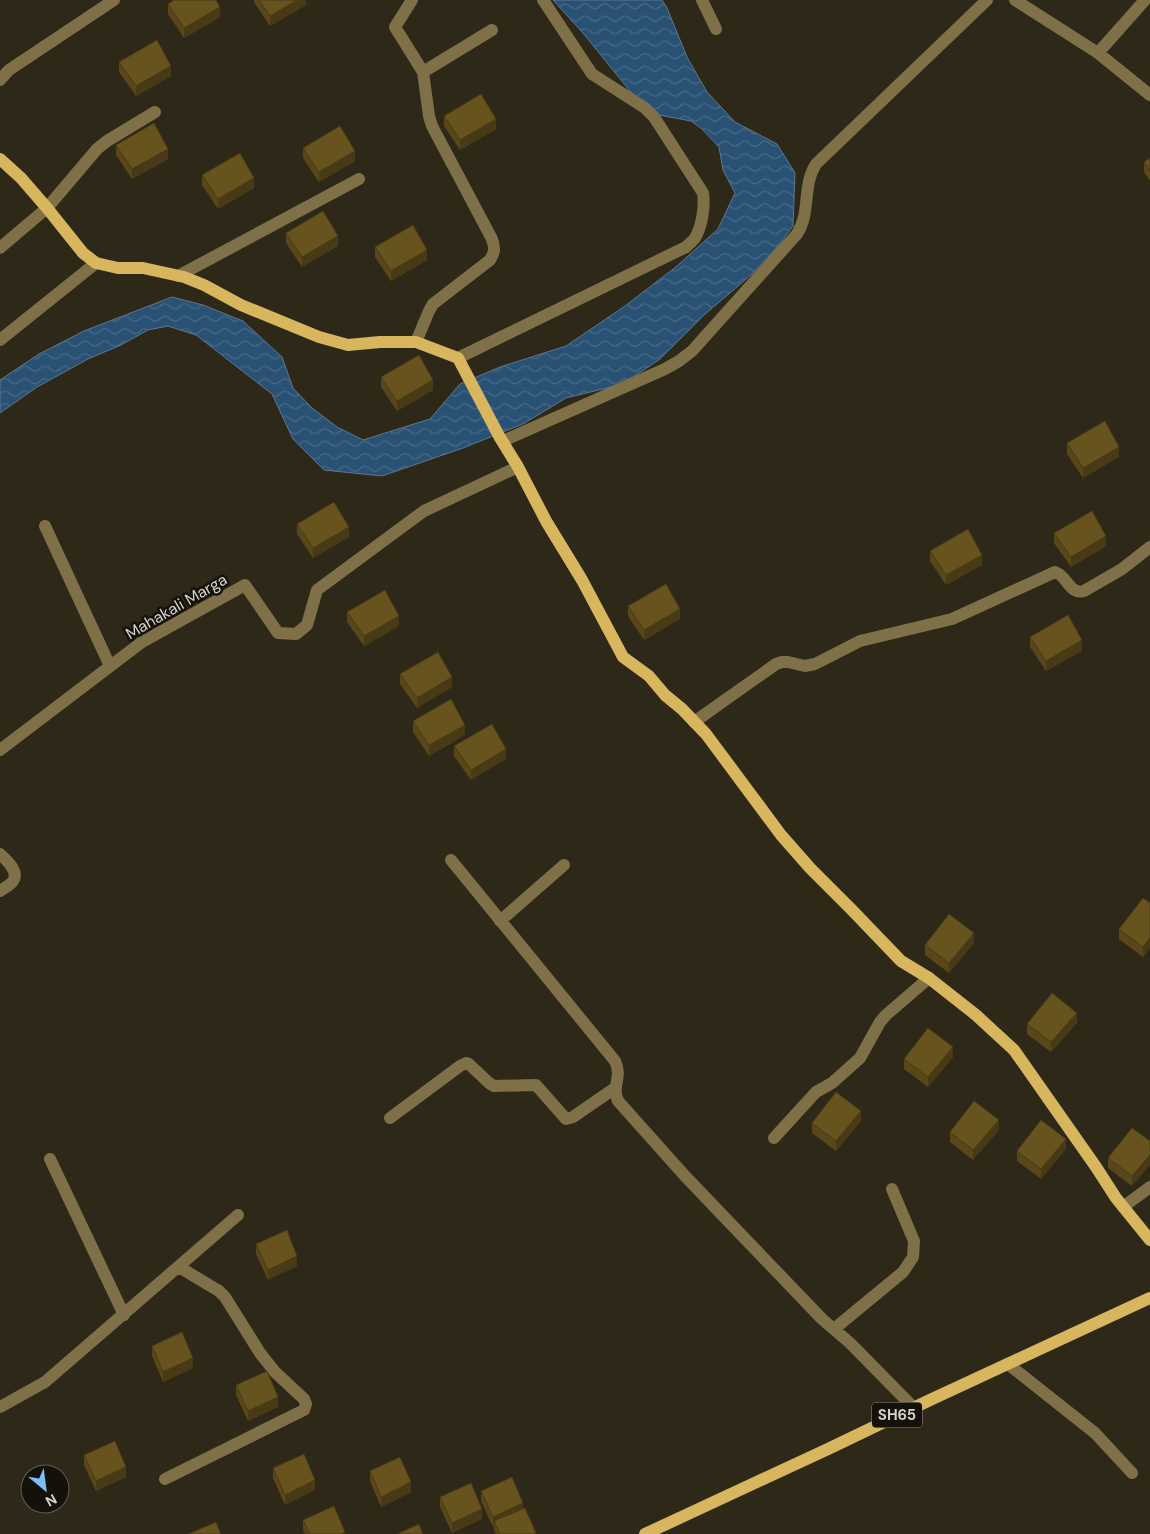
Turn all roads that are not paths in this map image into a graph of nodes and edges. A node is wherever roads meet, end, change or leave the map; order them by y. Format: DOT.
graph roads {
  1 [pos="114,0"];
  2 [pos="412,0"];
  3 [pos="543,0"];
  4 [pos="702,0"];
  5 [pos="987,0"];
  6 [pos="1015,0"];
  7 [pos="1145,0"];
  8 [pos="492,30"];
  9 [pos="716,30"];
  10 [pos="1098,53"];
  11 [pos="423,72"];
  12 [pos="0,80"];
  13 [pos="1150,94"];
  14 [pos="155,112"];
  15 [pos="0,159"];
  16 [pos="359,179"];
  17 [pos="47,208"];
  18 [pos="0,248"];
  19 [pos="96,263"];
  20 [pos="178,276"];
  21 [pos="0,340"];
  22 [pos="416,342"];
  23 [pos="458,358"];
  24 [pos="501,439"];
  25 [pos="518,468"];
  26 [pos="45,526"];
  27 [pos="1150,547"];
  28 [pos="110,666"];
  29 [pos="694,722"];
  30 [pos="0,750"];
  31 [pos="0,854"];
  32 [pos="451,860"];
  33 [pos="564,865"];
  34 [pos="0,891"];
  35 [pos="500,921"];
  36 [pos="928,978"];
  37 [pos="615,1088"];
  38 [pos="390,1118"];
  39 [pos="774,1138"];
  40 [pos="50,1158"];
  41 [pos="1150,1187"];
  42 [pos="892,1189"];
  43 [pos="1123,1207"];
  44 [pos="238,1215"];
  45 [pos="1150,1240"];
  46 [pos="179,1267"];
  47 [pos="1150,1298"];
  48 [pos="124,1314"];
  49 [pos="834,1329"];
  50 [pos="1008,1364"];
  51 [pos="0,1407"];
  52 [pos="913,1407"];
  53 [pos="1132,1473"];
  54 [pos="165,1479"];
  55 [pos="666,1530"];
  56 [pos="645,1534"];
  1 -- 12 [label="street"];
  2 -- 11 [label="street"];
  3 -- 23 [label="street"];
  4 -- 9 [label="street"];
  5 -- 24 [label="street"];
  6 -- 10 [label="street"];
  7 -- 10 [label="street"];
  8 -- 11 [label="street"];
  10 -- 13 [label="street"];
  11 -- 22 [label="street"];
  14 -- 17 [label="street"];
  15 -- 17 [label="main road"];
  16 -- 20 [label="street"];
  17 -- 18 [label="street"];
  17 -- 19 [label="main road"];
  19 -- 20 [label="main road"];
  19 -- 21 [label="street"];
  20 -- 22 [label="main road"];
  22 -- 23 [label="main road"];
  23 -- 24 [label="main road"];
  24 -- 25 [label="main road"];
  25 -- 28 [label="street, Mahakali Marga"];
  25 -- 29 [label="main road"];
  26 -- 28 [label="street"];
  27 -- 29 [label="street"];
  28 -- 30 [label="street, Mahakali Marga"];
  29 -- 36 [label="main road"];
  31 -- 34 [label="street"];
  32 -- 35 [label="street"];
  33 -- 35 [label="street"];
  35 -- 37 [label="street"];
  36 -- 39 [label="street"];
  36 -- 43 [label="main road"];
  37 -- 38 [label="street"];
  37 -- 49 [label="street"];
  40 -- 48 [label="street"];
  41 -- 43 [label="street"];
  42 -- 49 [label="street"];
  43 -- 45 [label="main road"];
  44 -- 46 [label="street"];
  46 -- 48 [label="street"];
  46 -- 54 [label="street"];
  47 -- 50 [label="main road, SH65"];
  48 -- 51 [label="street"];
  49 -- 52 [label="street"];
  50 -- 52 [label="main road, SH65"];
  50 -- 53 [label="street"];
  52 -- 55 [label="main road, SH65"];
  55 -- 56 [label="main road, SH65"];
}
